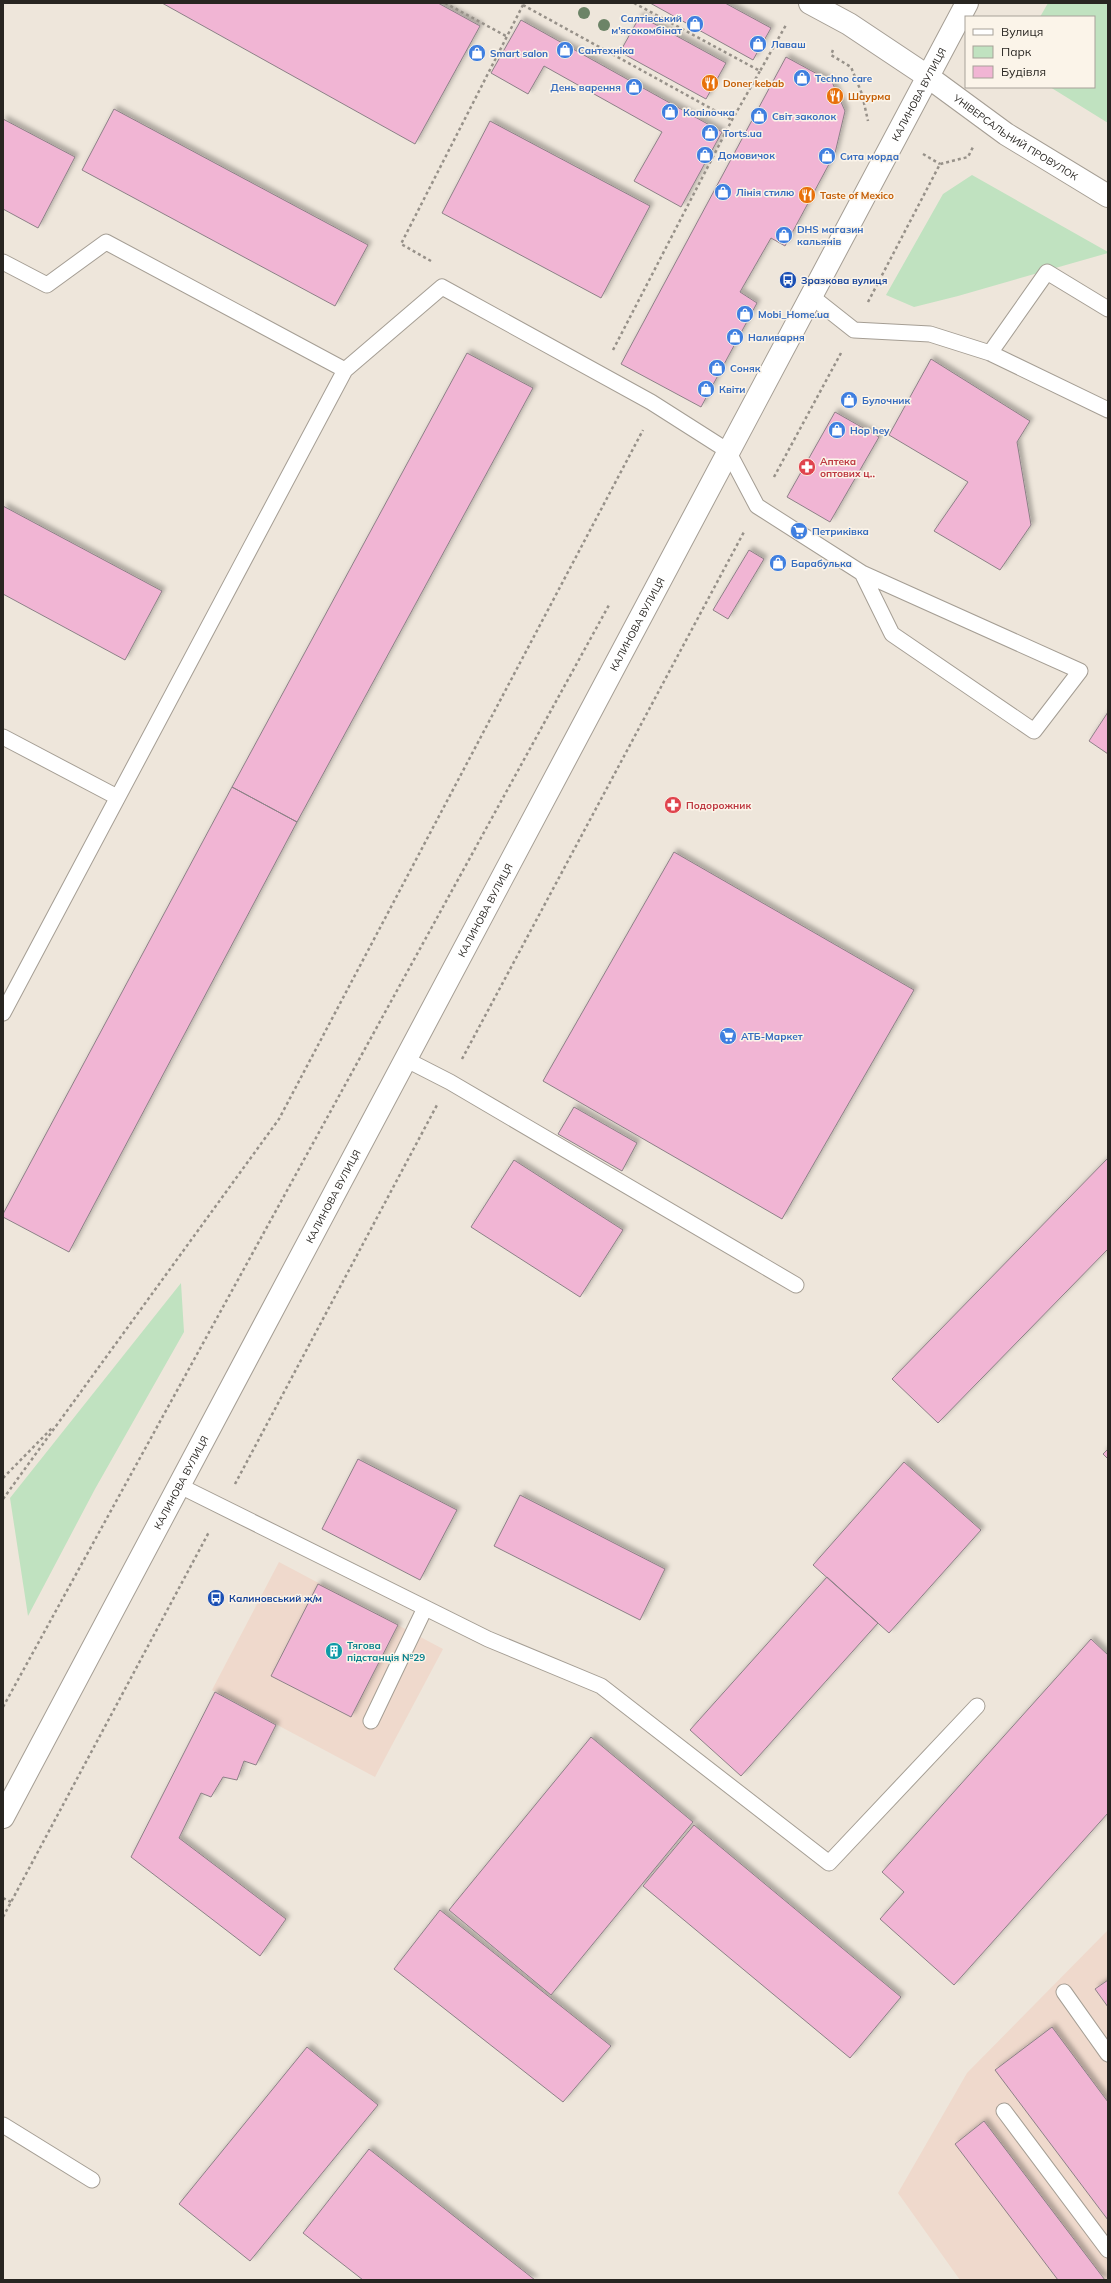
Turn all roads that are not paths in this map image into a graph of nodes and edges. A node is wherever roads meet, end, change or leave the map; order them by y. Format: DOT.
graph roads {
  1 [pos="810,3"];
  2 [pos="967,3"];
  3 [pos="927,76"];
  4 [pos="1108,196"];
  5 [pos="3,262"];
  6 [pos="811,296"];
  7 [pos="1108,309"];
  8 [pos="990,353"];
  9 [pos="345,370"];
  10 [pos="1108,410"];
  11 [pos="728,451"];
  12 [pos="862,573"];
  13 [pos="3,737"];
  14 [pos="117,798"];
  15 [pos="3,1013"];
  16 [pos="405,1059"];
  17 [pos="796,1285"];
  18 [pos="178,1485"];
  19 [pos="425,1608"];
  20 [pos="977,1706"];
  21 [pos="371,1721"];
  22 [pos="3,1816"];
  23 [pos="1064,1992"];
  24 [pos="1108,2054"];
  25 [pos="1004,2111"];
  26 [pos="3,2125"];
  27 [pos="92,2180"];
  28 [pos="1108,2250"];
  1 -- 3 [label="main road"];
  2 -- 3 [label="main road, КАЛИНОВА ВУЛИЦЯ"];
  3 -- 4 [label="main road, УНІВЕРСАЛЬНИЙ ПРОВУЛОК"];
  3 -- 6 [label="main road, КАЛИНОВА ВУЛИЦЯ"];
  5 -- 9 [label="lane"];
  6 -- 8 [label="lane"];
  6 -- 11 [label="main road, КАЛИНОВА ВУЛИЦЯ"];
  7 -- 8 [label="lane"];
  8 -- 10 [label="lane"];
  9 -- 11 [label="lane"];
  9 -- 14 [label="lane"];
  11 -- 12 [label="lane"];
  11 -- 16 [label="main road, КАЛИНОВА ВУЛИЦЯ"];
  12 -- 12 [label="lane"];
  13 -- 14 [label="lane"];
  14 -- 15 [label="lane"];
  16 -- 17 [label="lane"];
  16 -- 18 [label="main road, КАЛИНОВА ВУЛИЦЯ"];
  18 -- 19 [label="lane"];
  18 -- 22 [label="main road, КАЛИНОВА ВУЛИЦЯ"];
  19 -- 20 [label="lane"];
  19 -- 21 [label="lane"];
  23 -- 24 [label="lane"];
  25 -- 28 [label="lane"];
  26 -- 27 [label="lane"];
}
